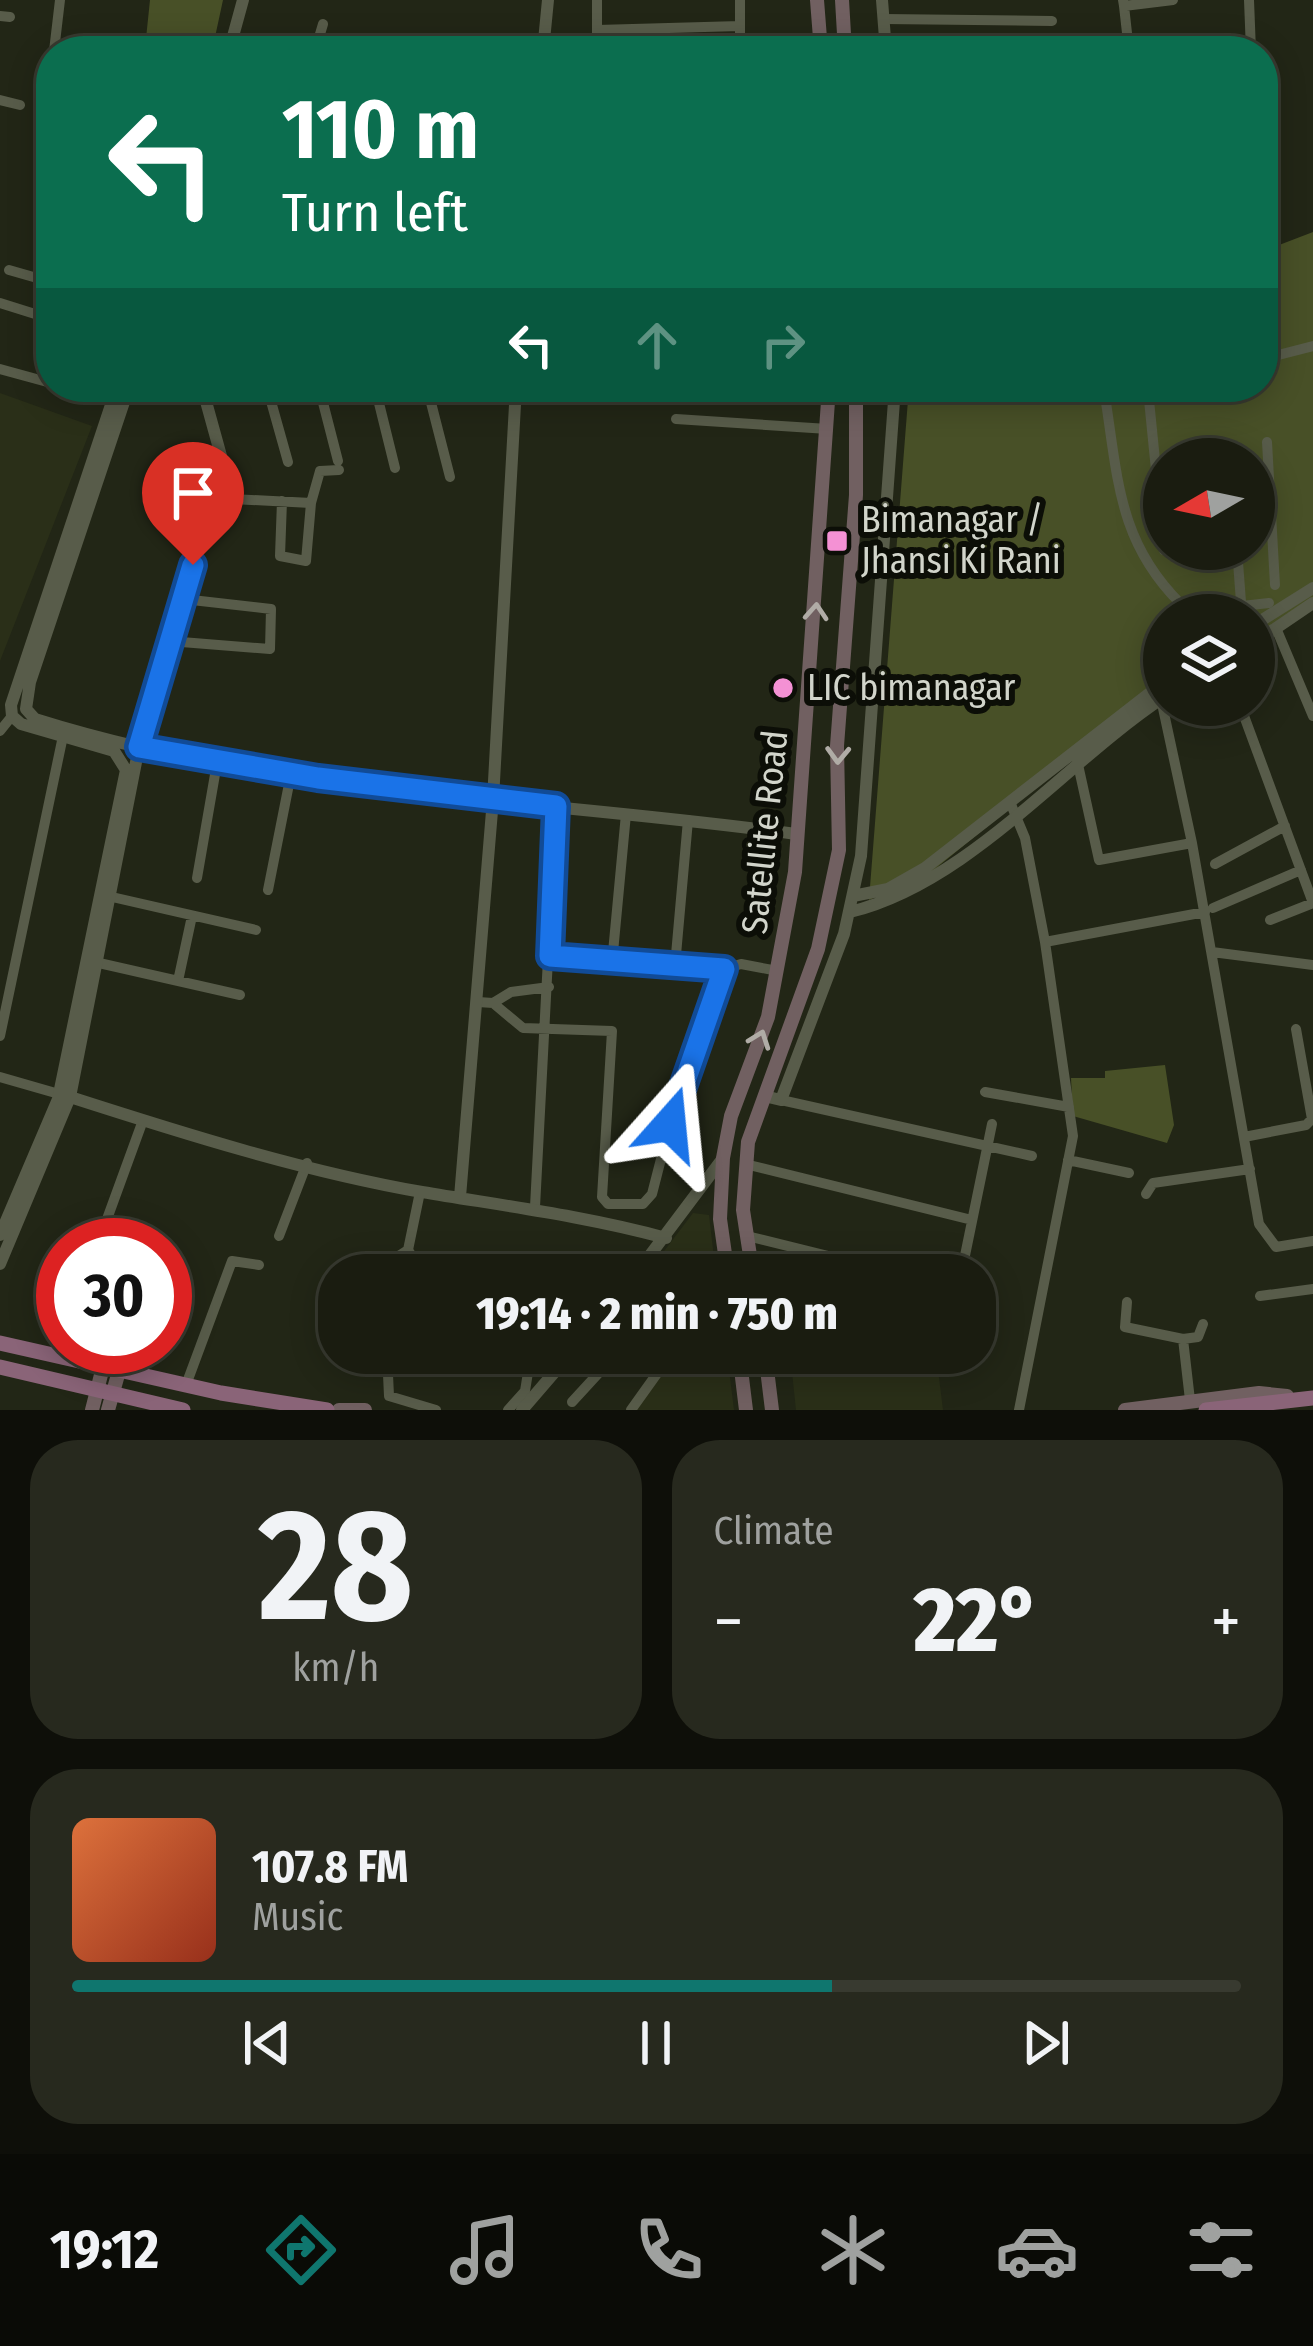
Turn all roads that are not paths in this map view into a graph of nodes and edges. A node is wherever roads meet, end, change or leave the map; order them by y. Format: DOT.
graph roads {
  1 [pos="60,0"];
  2 [pos="246,0"];
  3 [pos="548,0"];
  4 [pos="597,0"];
  5 [pos="740,0"];
  6 [pos="817,0"];
  7 [pos="842,0"];
  8 [pos="883,0"];
  9 [pos="1173,0"];
  10 [pos="1249,0"];
  11 [pos="1124,3"];
  12 [pos="884,19"];
  13 [pos="1052,21"];
  14 [pos="323,24"];
  15 [pos="740,26"];
  16 [pos="597,30"];
  17 [pos="56,36"];
  18 [pos="236,36"];
  19 [pos="319,36"];
  20 [pos="544,36"];
  21 [pos="597,36"];
  22 [pos="740,36"];
  23 [pos="820,36"];
  24 [pos="844,36"];
  25 [pos="885,36"];
  26 [pos="1127,36"];
  27 [pos="1250,36"];
  28 [pos="0,100"];
  29 [pos="20,105"];
  30 [pos="9,270"];
  31 [pos="36,278"];
  32 [pos="0,304"];
  33 [pos="36,315"];
  34 [pos="1313,346"];
  35 [pos="1278,355"];
  36 [pos="0,369"];
  37 [pos="36,379"];
  38 [pos="113,402"];
  39 [pos="123,402"];
  40 [pos="206,402"];
  41 [pos="271,402"];
  42 [pos="323,402"];
  43 [pos="379,402"];
  44 [pos="432,402"];
  45 [pos="515,402"];
  46 [pos="829,402"];
  47 [pos="856,402"];
  48 [pos="893,402"];
  49 [pos="1107,402"];
  50 [pos="1154,402"];
  51 [pos="676,419"];
  52 [pos="828,429"];
  53 [pos="1156,438"];
  54 [pos="288,462"];
  55 [pos="395,467"];
  56 [pos="450,477"];
  57 [pos="213,498"];
  58 [pos="282,501"];
  59 [pos="310,503"];
  60 [pos="76,528"];
  61 [pos="1274,570"];
  62 [pos="1275,585"];
  63 [pos="1313,588"];
  64 [pos="1171,594"];
  65 [pos="183,599"];
  66 [pos="1313,603"];
  67 [pos="1275,612"];
  68 [pos="1276,628"];
  69 [pos="169,640"];
  70 [pos="1143,699"];
  71 [pos="26,709"];
  72 [pos="1143,712"];
  73 [pos="12,716"];
  74 [pos="1313,716"];
  75 [pos="1168,726"];
  76 [pos="1248,726"];
  77 [pos="0,731"];
  78 [pos="63,736"];
  79 [pos="139,747"];
  80 [pos="122,760"];
  81 [pos="1077,760"];
  82 [pos="218,763"];
  83 [pos="291,774"];
  84 [pos="493,799"];
  85 [pos="556,806"];
  86 [pos="1012,807"];
  87 [pos="626,814"];
  88 [pos="688,820"];
  89 [pos="1285,826"];
  90 [pos="796,834"];
  91 [pos="1192,843"];
  92 [pos="838,849"];
  93 [pos="861,850"];
  94 [pos="1215,864"];
  95 [pos="1301,870"];
  96 [pos="197,878"];
  97 [pos="268,890"];
  98 [pos="853,896"];
  99 [pos="112,897"];
  100 [pos="1209,910"];
  101 [pos="850,912"];
  102 [pos="192,916"];
  103 [pos="1270,920"];
  104 [pos="256,931"];
  105 [pos="1045,942"];
  106 [pos="1212,952"];
  107 [pos="550,956"];
  108 [pos="99,963"];
  109 [pos="613,963"];
  110 [pos="1313,964"];
  111 [pos="675,966"];
  112 [pos="724,969"];
  113 [pos="778,971"];
  114 [pos="178,981"];
  115 [pos="549,987"];
  116 [pos="240,995"];
  117 [pos="485,1002"];
  118 [pos="1296,1029"];
  119 [pos="546,1030"];
  120 [pos="0,1036"];
  121 [pos="0,1077"];
  122 [pos="985,1093"];
  123 [pos="65,1095"];
  124 [pos="764,1096"];
  125 [pos="781,1100"];
  126 [pos="1070,1107"];
  127 [pos="142,1123"];
  128 [pos="992,1124"];
  129 [pos="1244,1137"];
  130 [pos="988,1143"];
  131 [pos="1032,1156"];
  132 [pos="723,1158"];
  133 [pos="1068,1160"];
  134 [pos="307,1163"];
  135 [pos="745,1164"];
  136 [pos="1250,1169"];
  137 [pos="1129,1173"];
  138 [pos="420,1192"];
  139 [pos="1146,1194"];
  140 [pos="460,1197"];
  141 [pos="692,1206"];
  142 [pos="536,1208"];
  143 [pos="108,1218"];
  144 [pos="720,1219"];
  145 [pos="972,1220"];
  146 [pos="0,1234"];
  147 [pos="747,1235"];
  148 [pos="279,1236"];
  149 [pos="666,1238"];
  150 [pos="1313,1241"];
  151 [pos="408,1250"];
  152 [pos="402,1254"];
  153 [pos="411,1254"];
  154 [pos="653,1254"];
  155 [pos="725,1254"];
  156 [pos="750,1254"];
  157 [pos="822,1254"];
  158 [pos="965,1254"];
  159 [pos="0,1264"];
  160 [pos="260,1264"];
  161 [pos="1313,1288"];
  162 [pos="1260,1296"];
  163 [pos="1126,1302"];
  164 [pos="1203,1324"];
  165 [pos="1183,1339"];
  166 [pos="0,1343"];
  167 [pos="36,1351"];
  168 [pos="0,1367"];
  169 [pos="134,1374"];
  170 [pos="388,1374"];
  171 [pos="528,1374"];
  172 [pos="553,1374"];
  173 [pos="598,1374"];
  174 [pos="657,1374"];
  175 [pos="742,1374"];
  176 [pos="768,1374"];
  177 [pos="186,1385"];
  178 [pos="1310,1398"];
  179 [pos="106,1399"];
  180 [pos="1190,1400"];
  181 [pos="572,1402"];
  182 [pos="772,1406"];
  183 [pos="746,1407"];
  184 [pos="92,1410"];
  185 [pos="183,1410"];
  186 [pos="327,1410"];
  187 [pos="339,1410"];
  188 [pos="365,1410"];
  189 [pos="436,1410"];
  190 [pos="508,1410"];
  191 [pos="522,1410"];
  192 [pos="631,1410"];
  193 [pos="1019,1410"];
  194 [pos="1125,1410"];
  195 [pos="1206,1410"];
  1 -- 17 [label="street"];
  2 -- 18 [label="street"];
  3 -- 20 [label="street"];
  4 -- 16 [label="street"];
  5 -- 15 [label="street"];
  6 -- 23 [label="main road"];
  7 -- 24 [label="main road"];
  8 -- 12 [label="street"];
  9 -- 11 [label="street"];
  10 -- 27 [label="street"];
  11 -- 26 [label="street"];
  12 -- 13 [label="street"];
  12 -- 25 [label="street"];
  14 -- 19 [label="street"];
  15 -- 16 [label="street"];
  15 -- 22 [label="street"];
  16 -- 21 [label="street"];
  28 -- 29 [label="street"];
  30 -- 31 [label="street"];
  32 -- 33 [label="street"];
  34 -- 35 [label="street"];
  36 -- 37 [label="street"];
  38 -- 60 [label="street"];
  39 -- 60 [label="street"];
  40 -- 57 [label="street"];
  41 -- 54 [label="street"];
  42 -- 59 [label="street"];
  43 -- 55 [label="street"];
  44 -- 56 [label="street"];
  45 -- 84 [label="street"];
  46 -- 52 [label="main road, Satellite Road"];
  47 -- 92 [label="main road, Satellite Road, one-way"];
  48 -- 93 [label="street"];
  49 -- 64 [label="street"];
  50 -- 53 [label="street"];
  51 -- 52 [label="street"];
  90 -- 52 [label="main road, Satellite Road, one-way"];
  57 -- 58 [label="street"];
  57 -- 65 [label="street"];
  58 -- 59 [label="street"];
  58 -- 59 [label="street"];
  60 -- 71 [label="street"];
  60 -- 73 [label="street"];
  61 -- 62 [label="street"];
  63 -- 67 [label="street"];
  65 -- 69 [label="street"];
  65 -- 69 [label="street"];
  66 -- 68 [label="street"];
  68 -- 74 [label="street"];
  69 -- 79 [label="street"];
  70 -- 86 [label="street"];
  71 -- 73 [label="street"];
  71 -- 79 [label="street"];
  72 -- 81 [label="street"];
  73 -- 77 [label="street"];
  73 -- 78 [label="street"];
  75 -- 91 [label="street"];
  76 -- 89 [label="street"];
  78 -- 80 [label="street"];
  78 -- 120 [label="street"];
  79 -- 80 [label="street"];
  79 -- 82 [label="street"];
  79 -- 99 [label="street"];
  80 -- 123 [label="street"];
  81 -- 86 [label="street"];
  81 -- 91 [label="street"];
  82 -- 83 [label="street"];
  82 -- 96 [label="street"];
  83 -- 84 [label="street"];
  83 -- 97 [label="street"];
  84 -- 85 [label="street"];
  84 -- 117 [label="street"];
  85 -- 87 [label="street"];
  85 -- 107 [label="street"];
  86 -- 98 [label="street"];
  86 -- 101 [label="street"];
  86 -- 105 [label="street"];
  87 -- 88 [label="street"];
  87 -- 109 [label="street"];
  88 -- 90 [label="street"];
  88 -- 111 [label="street"];
  89 -- 94 [label="street"];
  89 -- 95 [label="street"];
  90 -- 113 [label="main road, Satellite Road"];
  91 -- 100 [label="street"];
  92 -- 93 [label="street"];
  92 -- 124 [label="main road, Satellite Road"];
  93 -- 98 [label="street"];
  95 -- 100 [label="street"];
  95 -- 103 [label="street"];
  98 -- 101 [label="street"];
  99 -- 102 [label="street"];
  99 -- 108 [label="street"];
  100 -- 105 [label="street"];
  100 -- 106 [label="street"];
  101 -- 125 [label="street"];
  102 -- 104 [label="street"];
  102 -- 114 [label="street"];
  105 -- 126 [label="street"];
  106 -- 110 [label="street"];
  106 -- 129 [label="street"];
  107 -- 109 [label="street"];
  107 -- 115 [label="street"];
  108 -- 114 [label="street"];
  108 -- 123 [label="street"];
  109 -- 111 [label="street"];
  111 -- 112 [label="street"];
  112 -- 113 [label="street"];
  112 -- 119 [label="street"];
  132 -- 113 [label="main road, Satellite Road, one-way"];
  114 -- 116 [label="street"];
  115 -- 117 [label="street"];
  115 -- 119 [label="street"];
  117 -- 119 [label="street"];
  117 -- 140 [label="street"];
  118 -- 129 [label="street"];
  119 -- 142 [label="street"];
  121 -- 123 [label="street"];
  122 -- 126 [label="street"];
  123 -- 127 [label="street"];
  123 -- 146 [label="street"];
  123 -- 159 [label="street"];
  124 -- 125 [label="street"];
  124 -- 135 [label="main road, Satellite Road"];
  125 -- 130 [label="street"];
  126 -- 133 [label="street"];
  127 -- 134 [label="street"];
  127 -- 143 [label="street"];
  128 -- 130 [label="street"];
  129 -- 136 [label="street"];
  130 -- 131 [label="street"];
  130 -- 145 [label="street"];
  132 -- 141 [label="street"];
  132 -- 144 [label="main road, Satellite Road"];
  133 -- 137 [label="street"];
  133 -- 193 [label="street"];
  134 -- 138 [label="street"];
  134 -- 148 [label="street"];
  135 -- 145 [label="street"];
  135 -- 147 [label="main road, Satellite Road"];
  136 -- 139 [label="street"];
  136 -- 150 [label="street"];
  138 -- 140 [label="street"];
  138 -- 151 [label="street"];
  140 -- 142 [label="street"];
  141 -- 144 [label="street"];
  141 -- 149 [label="street"];
  142 -- 149 [label="street"];
  144 -- 155 [label="main road, Satellite Road"];
  145 -- 158 [label="street"];
  147 -- 156 [label="main road, Satellite Road"];
  147 -- 157 [label="street"];
  149 -- 154 [label="street"];
  151 -- 152 [label="street"];
  151 -- 153 [label="street"];
  160 -- 177 [label="street"];
  161 -- 162 [label="street"];
  163 -- 165 [label="street"];
  164 -- 165 [label="street"];
  165 -- 180 [label="street"];
  166 -- 167 [label="main road"];
  168 -- 179 [label="main road"];
  169 -- 177 [label="main road"];
  170 -- 189 [label="street"];
  171 -- 190 [label="street"];
  172 -- 191 [label="street"];
  173 -- 181 [label="street"];
  174 -- 192 [label="street"];
  175 -- 183 [label="main road"];
  176 -- 182 [label="main road"];
  177 -- 186 [label="main road"];
  178 -- 180 [label="main road"];
  178 -- 195 [label="main road"];
  179 -- 184 [label="main road"];
  179 -- 185 [label="main road"];
  180 -- 194 [label="main road"];
  187 -- 188 [label="main road"];
}
